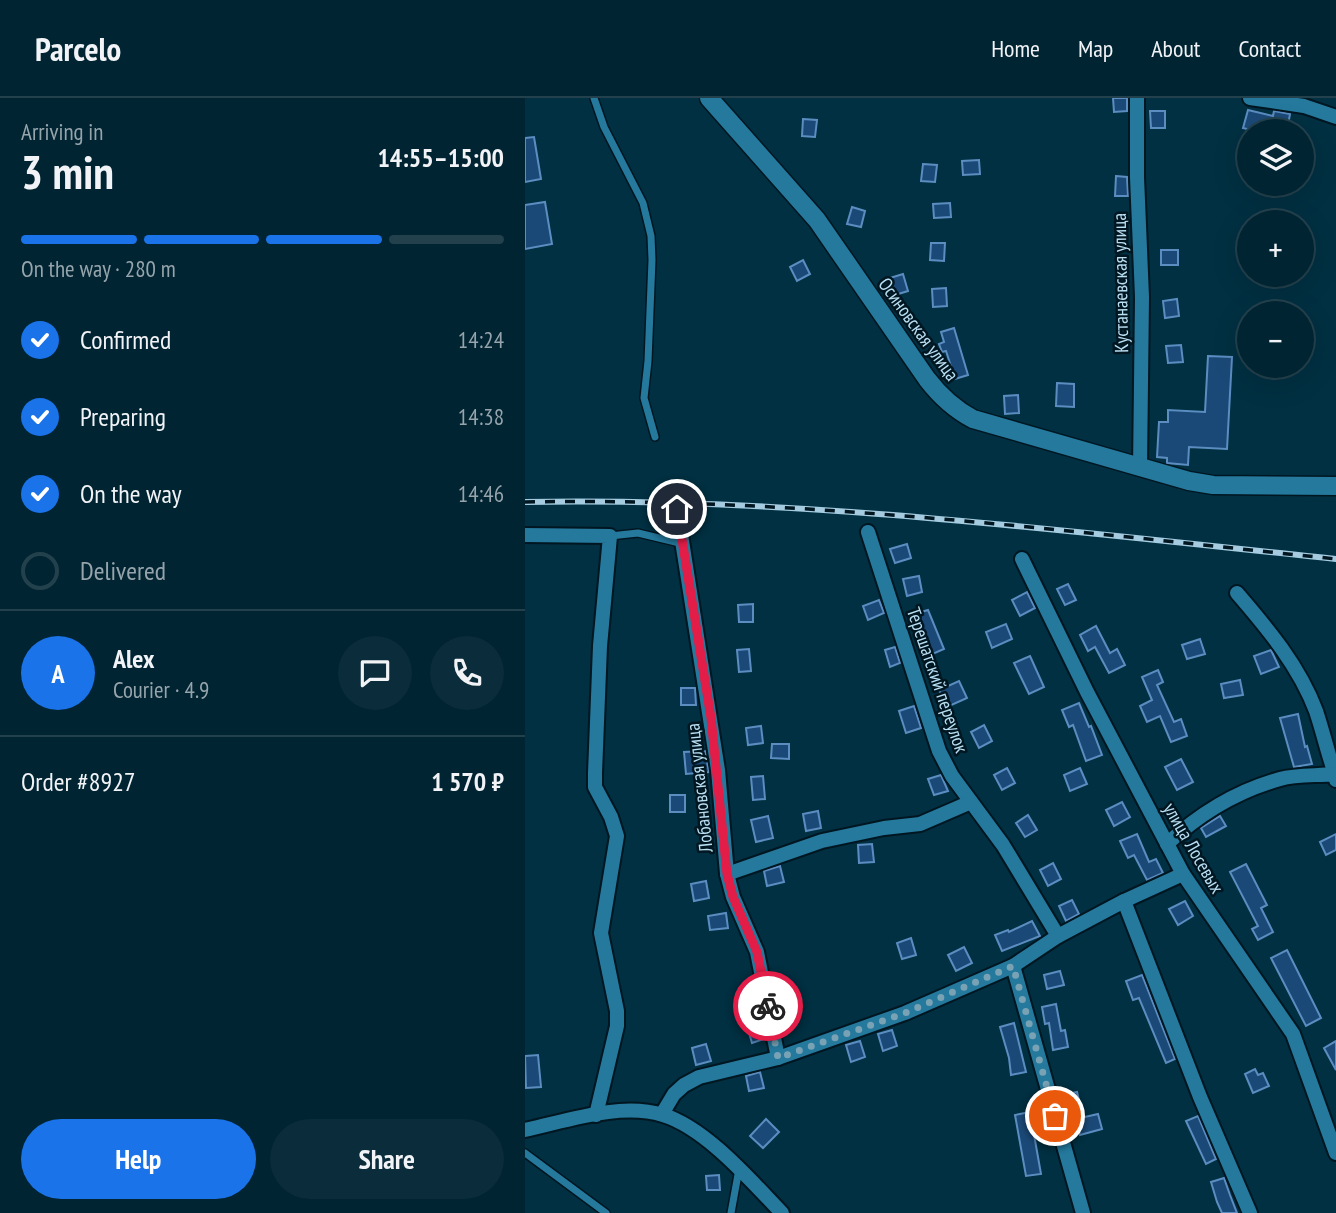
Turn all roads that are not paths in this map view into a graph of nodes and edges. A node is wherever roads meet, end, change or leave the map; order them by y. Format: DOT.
graph roads {
  1 [pos="594,98"];
  2 [pos="709,98"];
  3 [pos="1137,98"];
  4 [pos="1250,98"];
  5 [pos="1304,102"];
  6 [pos="1336,117"];
  7 [pos="655,437"];
  8 [pos="1140,468"];
  9 [pos="1336,486"];
  10 [pos="677,509"];
  11 [pos="868,532"];
  12 [pos="525,535"];
  13 [pos="610,536"];
  14 [pos="684,544"];
  15 [pos="1021,559"];
  16 [pos="1237,593"];
  17 [pos="1336,778"];
  18 [pos="971,802"];
  19 [pos="1167,844"];
  20 [pos="727,874"];
  21 [pos="1183,874"];
  22 [pos="1123,901"];
  23 [pos="1058,936"];
  24 [pos="1013,966"];
  25 [pos="778,1058"];
  26 [pos="662,1114"];
  27 [pos="596,1115"];
  28 [pos="525,1130"];
  29 [pos="525,1153"];
  30 [pos="1336,1153"];
  31 [pos="739,1167"];
  32 [pos="606,1213"];
  33 [pos="731,1213"];
  34 [pos="782,1213"];
  35 [pos="1083,1213"];
  36 [pos="1250,1213"];
  1 -- 7 [label="lane"];
  2 -- 8 [label="main road, Осиновская улица"];
  3 -- 8 [label="street, Кустанаевская улица"];
  4 -- 5 [label="street"];
  5 -- 6 [label="street"];
  8 -- 9 [label="main road, Осиновская улица"];
  10 -- 14 [label="street, Лобановская улица"];
  11 -- 18 [label="street, Терешатский переулок"];
  12 -- 13 [label="street"];
  13 -- 14 [label="lane"];
  13 -- 27 [label="street"];
  14 -- 20 [label="street, Лобановская улица"];
  15 -- 19 [label="street, улица Лосевых"];
  16 -- 17 [label="street"];
  17 -- 19 [label="street"];
  18 -- 20 [label="street"];
  18 -- 23 [label="street, Терешатский переулок"];
  19 -- 21 [label="street, улица Лосевых"];
  20 -- 25 [label="street, Лобановская улица"];
  21 -- 22 [label="street"];
  21 -- 30 [label="street, улица Лосевых"];
  22 -- 23 [label="street"];
  22 -- 36 [label="street"];
  23 -- 24 [label="street"];
  24 -- 25 [label="street"];
  24 -- 35 [label="street"];
  25 -- 26 [label="street"];
  26 -- 27 [label="street"];
  26 -- 31 [label="street"];
  27 -- 28 [label="street"];
  29 -- 32 [label="lane"];
  31 -- 33 [label="lane"];
  31 -- 34 [label="street"];
}
